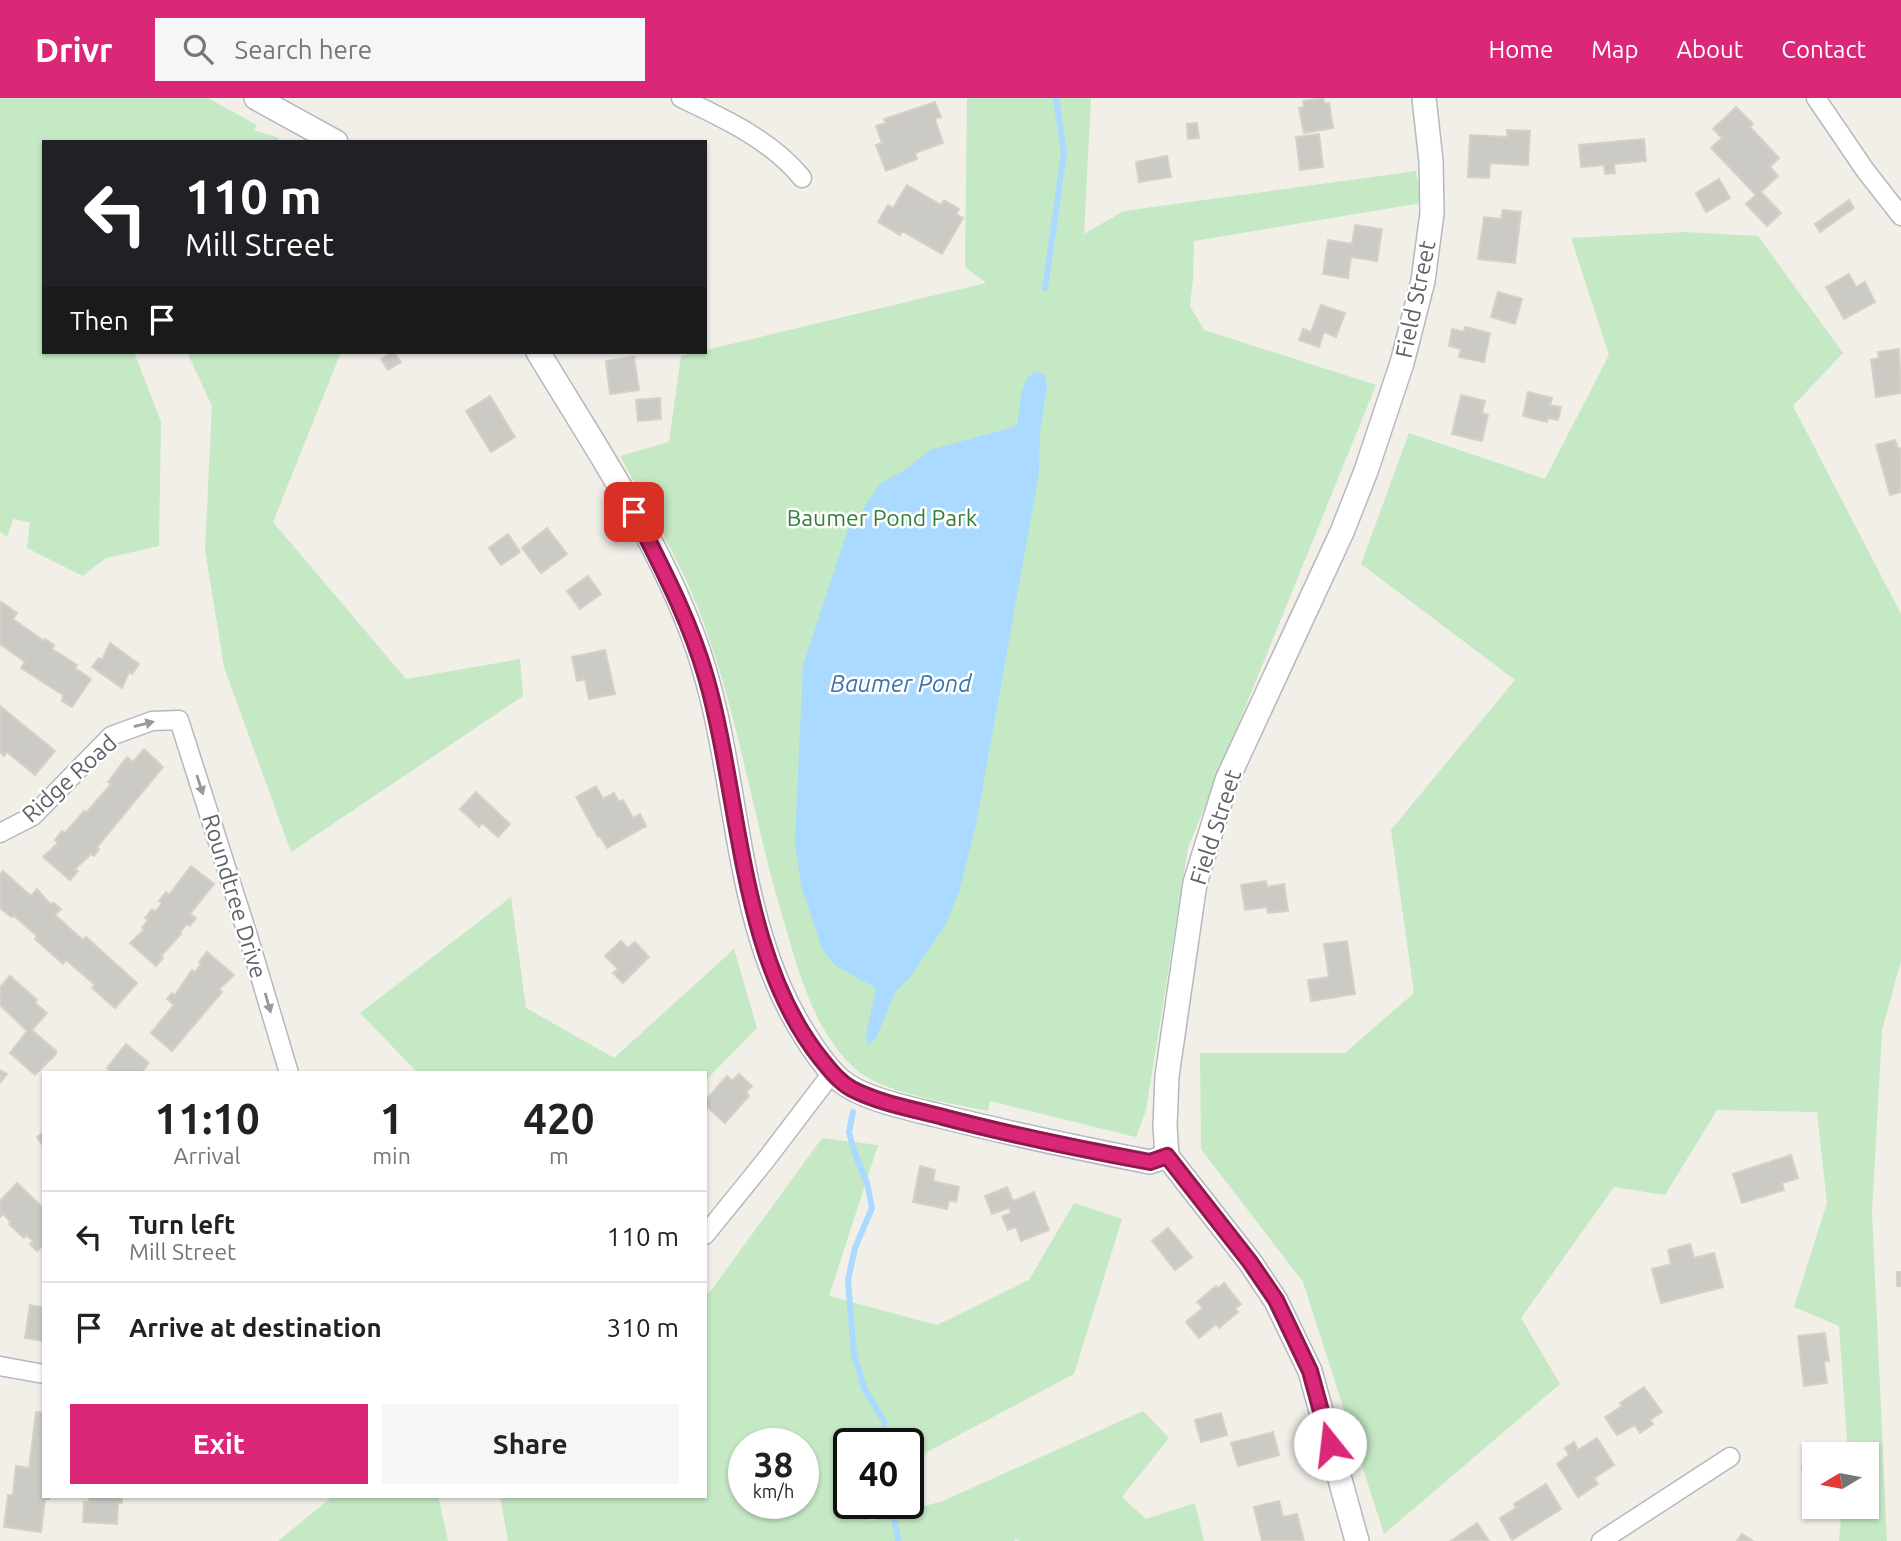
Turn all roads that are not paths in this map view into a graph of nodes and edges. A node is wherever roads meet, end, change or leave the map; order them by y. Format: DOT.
graph roads {
  1 [pos="256,98"];
  2 [pos="681,98"];
  3 [pos="1424,98"];
  4 [pos="1816,98"];
  5 [pos="333,140"];
  6 [pos="802,178"];
  7 [pos="1901,215"];
  8 [pos="539,354"];
  9 [pos="179,720"];
  10 [pos="0,833"];
  11 [pos="288,1071"];
  12 [pos="832,1073"];
  13 [pos="1167,1156"];
  14 [pos="707,1233"];
  15 [pos="0,1366"];
  16 [pos="42,1374"];
  17 [pos="1730,1457"];
  18 [pos="1357,1541"];
  19 [pos="1601,1541"];
  1 -- 5 [label="street"];
  2 -- 6 [label="street"];
  3 -- 13 [label="street, Field Street"];
  4 -- 7 [label="street"];
  8 -- 12 [label="street"];
  10 -- 9 [label="street, Ridge Road, one-way"];
  9 -- 11 [label="street, Roundtree Drive, one-way"];
  12 -- 13 [label="street"];
  12 -- 14 [label="street"];
  13 -- 18 [label="street"];
  15 -- 16 [label="street"];
  17 -- 19 [label="street"];
}
